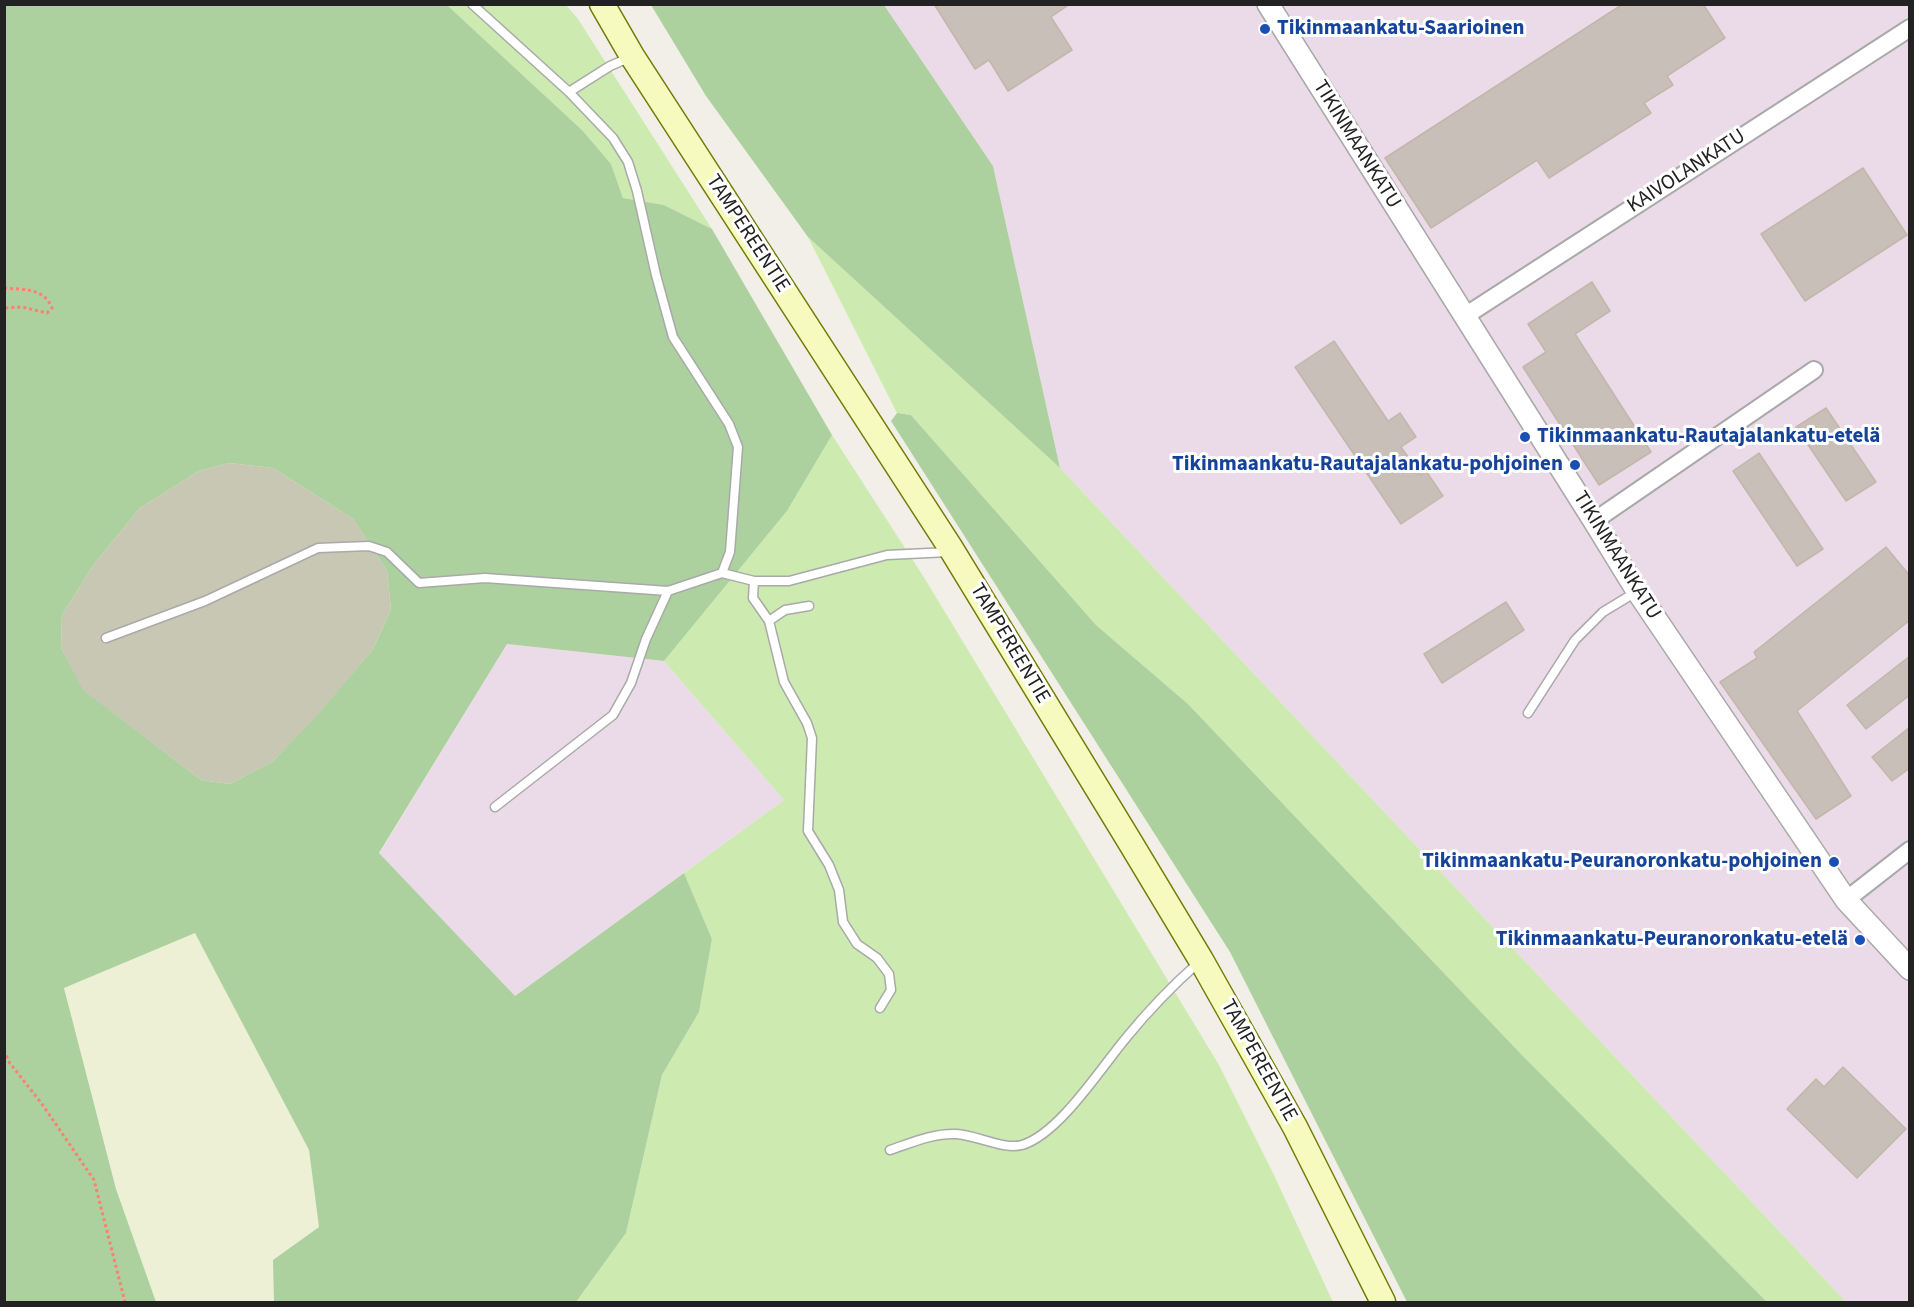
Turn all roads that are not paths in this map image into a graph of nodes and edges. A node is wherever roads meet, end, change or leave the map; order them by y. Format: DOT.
graph roads {
  1 [pos="472,4"];
  2 [pos="602,4"];
  3 [pos="1268,4"];
  4 [pos="1910,28"];
  5 [pos="632,56"];
  6 [pos="569,92"];
  7 [pos="1465,316"];
  8 [pos="1814,370"];
  9 [pos="1594,521"];
  10 [pos="953,552"];
  11 [pos="722,573"];
  12 [pos="754,581"];
  13 [pos="668,591"];
  14 [pos="1637,591"];
  15 [pos="809,606"];
  16 [pos="769,621"];
  17 [pos="106,638"];
  18 [pos="1528,713"];
  19 [pos="495,807"];
  20 [pos="1910,850"];
  21 [pos="1846,900"];
  22 [pos="1201,960"];
  23 [pos="1910,969"];
  24 [pos="880,1008"];
  25 [pos="890,1150"];
  26 [pos="1383,1302"];
  1 -- 6 [label="lane"];
  2 -- 5 [label="main road, TAMPEREENTIE"];
  3 -- 7 [label="street, TIKINMAANKATU"];
  4 -- 7 [label="street, KAIVOLANKATU"];
  5 -- 6 [label="lane"];
  5 -- 10 [label="main road, TAMPEREENTIE"];
  6 -- 11 [label="lane"];
  7 -- 9 [label="street, TIKINMAANKATU"];
  8 -- 9 [label="street"];
  9 -- 14 [label="street, TIKINMAANKATU"];
  10 -- 12 [label="lane"];
  10 -- 22 [label="main road, TAMPEREENTIE"];
  11 -- 12 [label="lane"];
  11 -- 13 [label="lane"];
  12 -- 16 [label="lane"];
  13 -- 17 [label="lane"];
  13 -- 19 [label="lane"];
  14 -- 18 [label="lane"];
  14 -- 21 [label="street, TIKINMAANKATU"];
  15 -- 16 [label="lane"];
  16 -- 24 [label="lane"];
  20 -- 21 [label="street"];
  21 -- 23 [label="street, TIKINMAANKATU"];
  22 -- 25 [label="lane"];
  22 -- 26 [label="main road, TAMPEREENTIE"];
}
